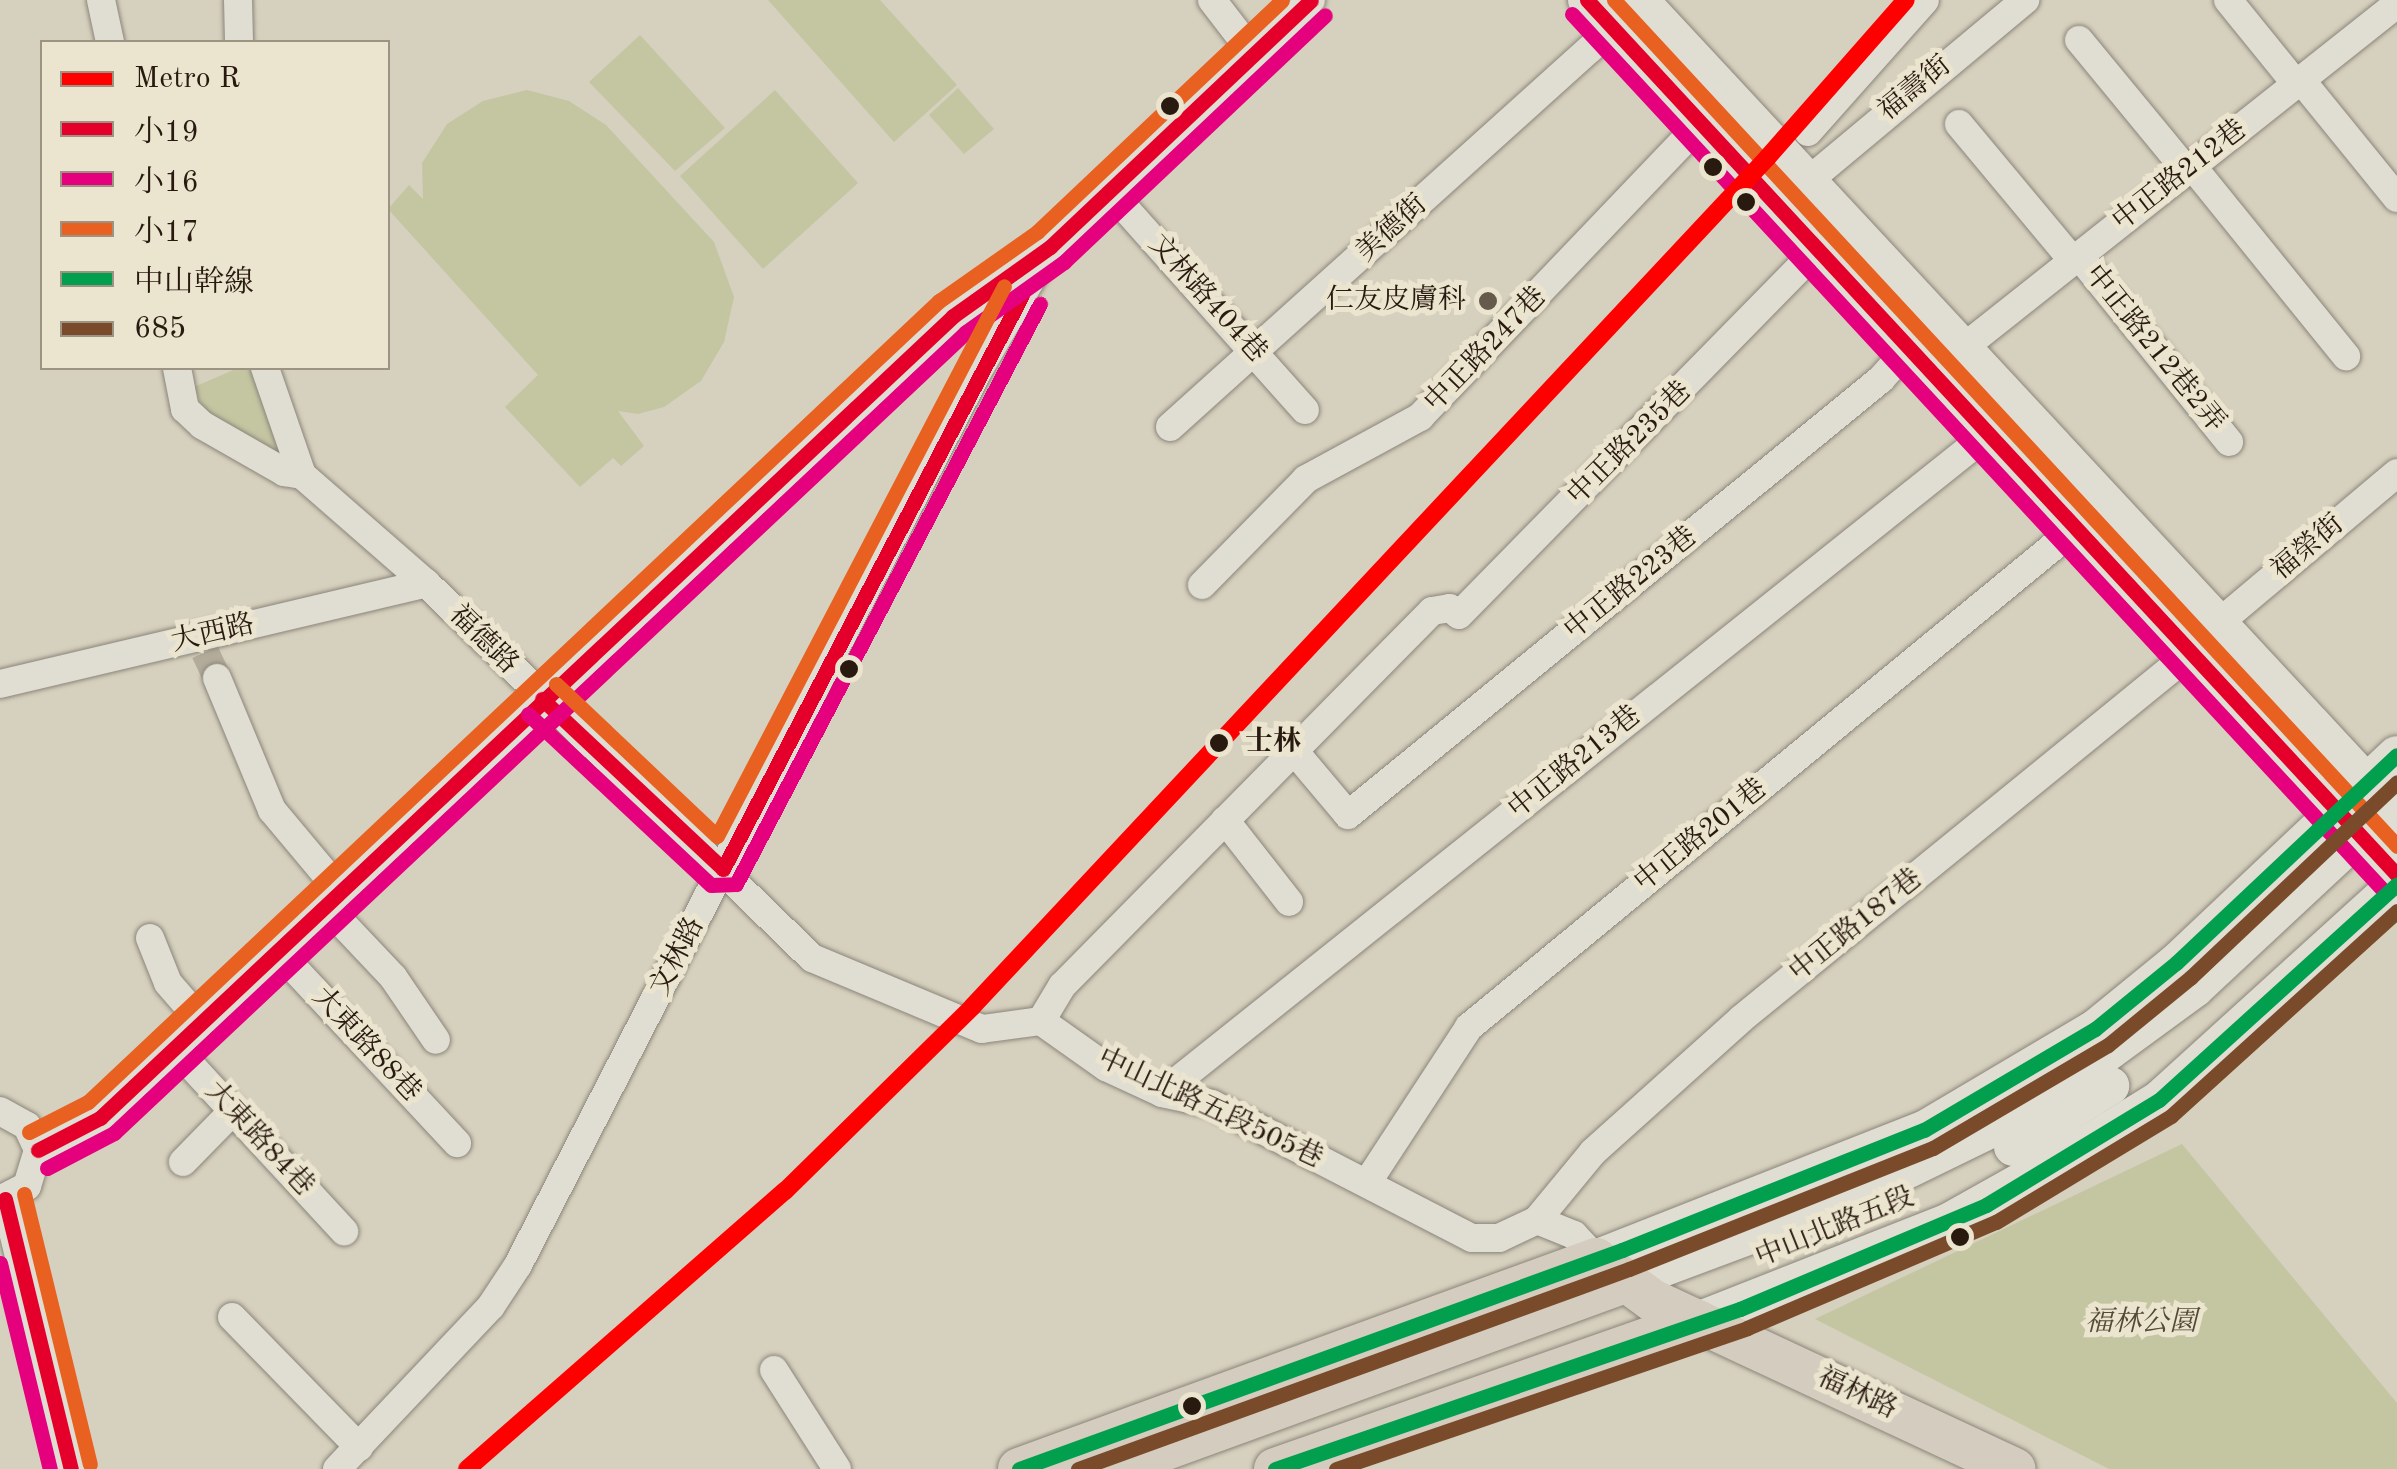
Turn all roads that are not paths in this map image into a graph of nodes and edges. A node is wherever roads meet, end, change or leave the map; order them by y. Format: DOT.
graph roads {
  1 [pos="101,0"];
  2 [pos="238,0"];
  3 [pos="1212,0"];
  4 [pos="1311,0"];
  5 [pos="1586,0"];
  6 [pos="1639,0"];
  7 [pos="1926,0"];
  8 [pos="2024,0"];
  9 [pos="2228,0"];
  10 [pos="2397,4"];
  11 [pos="1613,28"];
  12 [pos="110,40"];
  13 [pos="239,40"];
  14 [pos="2079,40"];
  15 [pos="1252,52"];
  16 [pos="2298,82"];
  17 [pos="1701,123"];
  18 [pos="1959,124"];
  19 [pos="1808,132"];
  20 [pos="2189,168"];
  21 [pos="1808,181"];
  22 [pos="1108,189"];
  23 [pos="2397,198"];
  24 [pos="1050,247"];
  25 [pos="1818,249"];
  26 [pos="2076,258"];
  27 [pos="1909,348"];
  28 [pos="1963,348"];
  29 [pos="1253,350"];
  30 [pos="2346,356"];
  31 [pos="177,370"];
  32 [pos="266,370"];
  33 [pos="1306,410"];
  34 [pos="1170,427"];
  35 [pos="1989,433"];
  36 [pos="2228,442"];
  37 [pos="2397,474"];
  38 [pos="302,475"];
  39 [pos="2078,527"];
  40 [pos="426,584"];
  41 [pos="1202,585"];
  42 [pos="2220,622"];
  43 [pos="2193,652"];
  44 [pos="217,678"];
  45 [pos="0,684"];
  46 [pos="542,699"];
  47 [pos="1294,752"];
  48 [pos="2397,755"];
  49 [pos="1224,820"];
  50 [pos="2380,823"];
  51 [pos="723,869"];
  52 [pos="2397,884"];
  53 [pos="331,896"];
  54 [pos="1289,902"];
  55 [pos="150,938"];
  56 [pos="276,948"];
  57 [pos="201,1021"];
  58 [pos="1040,1021"];
  59 [pos="436,1040"];
  60 [pos="174,1047"];
  61 [pos="1162,1092"];
  62 [pos="0,1111"];
  63 [pos="233,1111"];
  64 [pos="458,1142"];
  65 [pos="38,1150"];
  66 [pos="182,1162"];
  67 [pos="1367,1183"];
  68 [pos="3,1199"];
  69 [pos="1537,1220"];
  70 [pos="344,1231"];
  71 [pos="1623,1280"];
  72 [pos="232,1317"];
  73 [pos="1698,1321"];
  74 [pos="774,1370"];
  75 [pos="1377,1386"];
  76 [pos="359,1447"];
  77 [pos="1076,1460"];
  78 [pos="71,1469"];
  79 [pos="337,1469"];
  80 [pos="837,1469"];
  81 [pos="1019,1469"];
  82 [pos="1111,1469"];
  83 [pos="1186,1469"];
  84 [pos="1276,1469"];
  85 [pos="2016,1469"];
  1 -- 12 [label="street"];
  2 -- 13 [label="street"];
  3 -- 15 [label="street"];
  4 -- 15 [label="street, 文林路"];
  5 -- 11 [label="main road"];
  6 -- 21 [label="main road"];
  7 -- 19 [label="street"];
  8 -- 21 [label="street, 福壽街"];
  9 -- 16 [label="street"];
  10 -- 16 [label="street, 中正路212巷"];
  11 -- 17 [label="main road"];
  11 -- 29 [label="street, 美德街"];
  14 -- 20 [label="street"];
  15 -- 22 [label="street, 文林路"];
  16 -- 20 [label="street, 中正路212巷"];
  16 -- 23 [label="street"];
  17 -- 25 [label="main road"];
  17 -- 41 [label="street, 中正路247巷"];
  18 -- 26 [label="street, 中正路212巷2弄"];
  20 -- 26 [label="street, 中正路212巷"];
  20 -- 30 [label="street"];
  21 -- 28 [label="main road"];
  22 -- 24 [label="street, 文林路"];
  22 -- 29 [label="street, 文林路404巷"];
  24 -- 46 [label="street"];
  24 -- 51 [label="street, 文林路"];
  25 -- 27 [label="main road"];
  25 -- 47 [label="street, 中正路235巷"];
  26 -- 28 [label="street, 中正路212巷"];
  26 -- 36 [label="street, 中正路212巷2弄"];
  27 -- 35 [label="main road"];
  27 -- 47 [label="street, 中正路223巷"];
  28 -- 42 [label="main road"];
  29 -- 33 [label="street, 文林路404巷"];
  29 -- 34 [label="street, 美德街"];
  31 -- 38 [label="street, 福德路"];
  32 -- 38 [label="street"];
  35 -- 39 [label="main road"];
  35 -- 61 [label="street, 中正路213巷"];
  37 -- 42 [label="street, 福榮街"];
  38 -- 40 [label="street, 福德路"];
  39 -- 43 [label="main road"];
  39 -- 67 [label="street, 中正路201巷"];
  40 -- 45 [label="street, 大西路"];
  40 -- 46 [label="street, 福德路"];
  42 -- 50 [label="main road"];
  43 -- 50 [label="main road"];
  43 -- 69 [label="street, 中正路187巷"];
  44 -- 53 [label="street"];
  46 -- 51 [label="street, 福德路"];
  46 -- 53 [label="street"];
  47 -- 49 [label="street"];
  48 -- 50 [label="main road, 中山北路五段"];
  49 -- 54 [label="street"];
  49 -- 58 [label="street"];
  50 -- 71 [label="main road, 中山北路五段"];
  51 -- 58 [label="street, 福德路"];
  51 -- 76 [label="street, 文林路"];
  52 -- 73 [label="main road, 中山北路五段"];
  53 -- 56 [label="street"];
  53 -- 59 [label="street"];
  55 -- 57 [label="street"];
  56 -- 57 [label="street"];
  56 -- 64 [label="street, 大東路88巷"];
  57 -- 60 [label="street"];
  58 -- 61 [label="street, 中山北路五段505巷"];
  60 -- 63 [label="street, 大東路84巷"];
  60 -- 65 [label="street"];
  61 -- 67 [label="street, 中山北路五段505巷"];
  62 -- 65 [label="street"];
  63 -- 66 [label="street"];
  63 -- 70 [label="street, 大東路84巷"];
  65 -- 68 [label="street"];
  67 -- 69 [label="street, 中山北路五段505巷"];
  68 -- 78 [label="street"];
  69 -- 71 [label="street"];
  71 -- 73 [label="main road"];
  71 -- 75 [label="main road, 中山北路五段"];
  72 -- 76 [label="street"];
  73 -- 75 [label="main road, 中山北路五段"];
  73 -- 85 [label="main road, 福林路"];
  74 -- 80 [label="street"];
  75 -- 77 [label="main road, 中山北路五段"];
  75 -- 82 [label="main road, 中山北路五段"];
  75 -- 83 [label="main road, 中山北路五段"];
  75 -- 84 [label="main road, 中山北路五段"];
  76 -- 79 [label="street, 文林路"];
  77 -- 81 [label="main road, 中山北路五段"];
}
